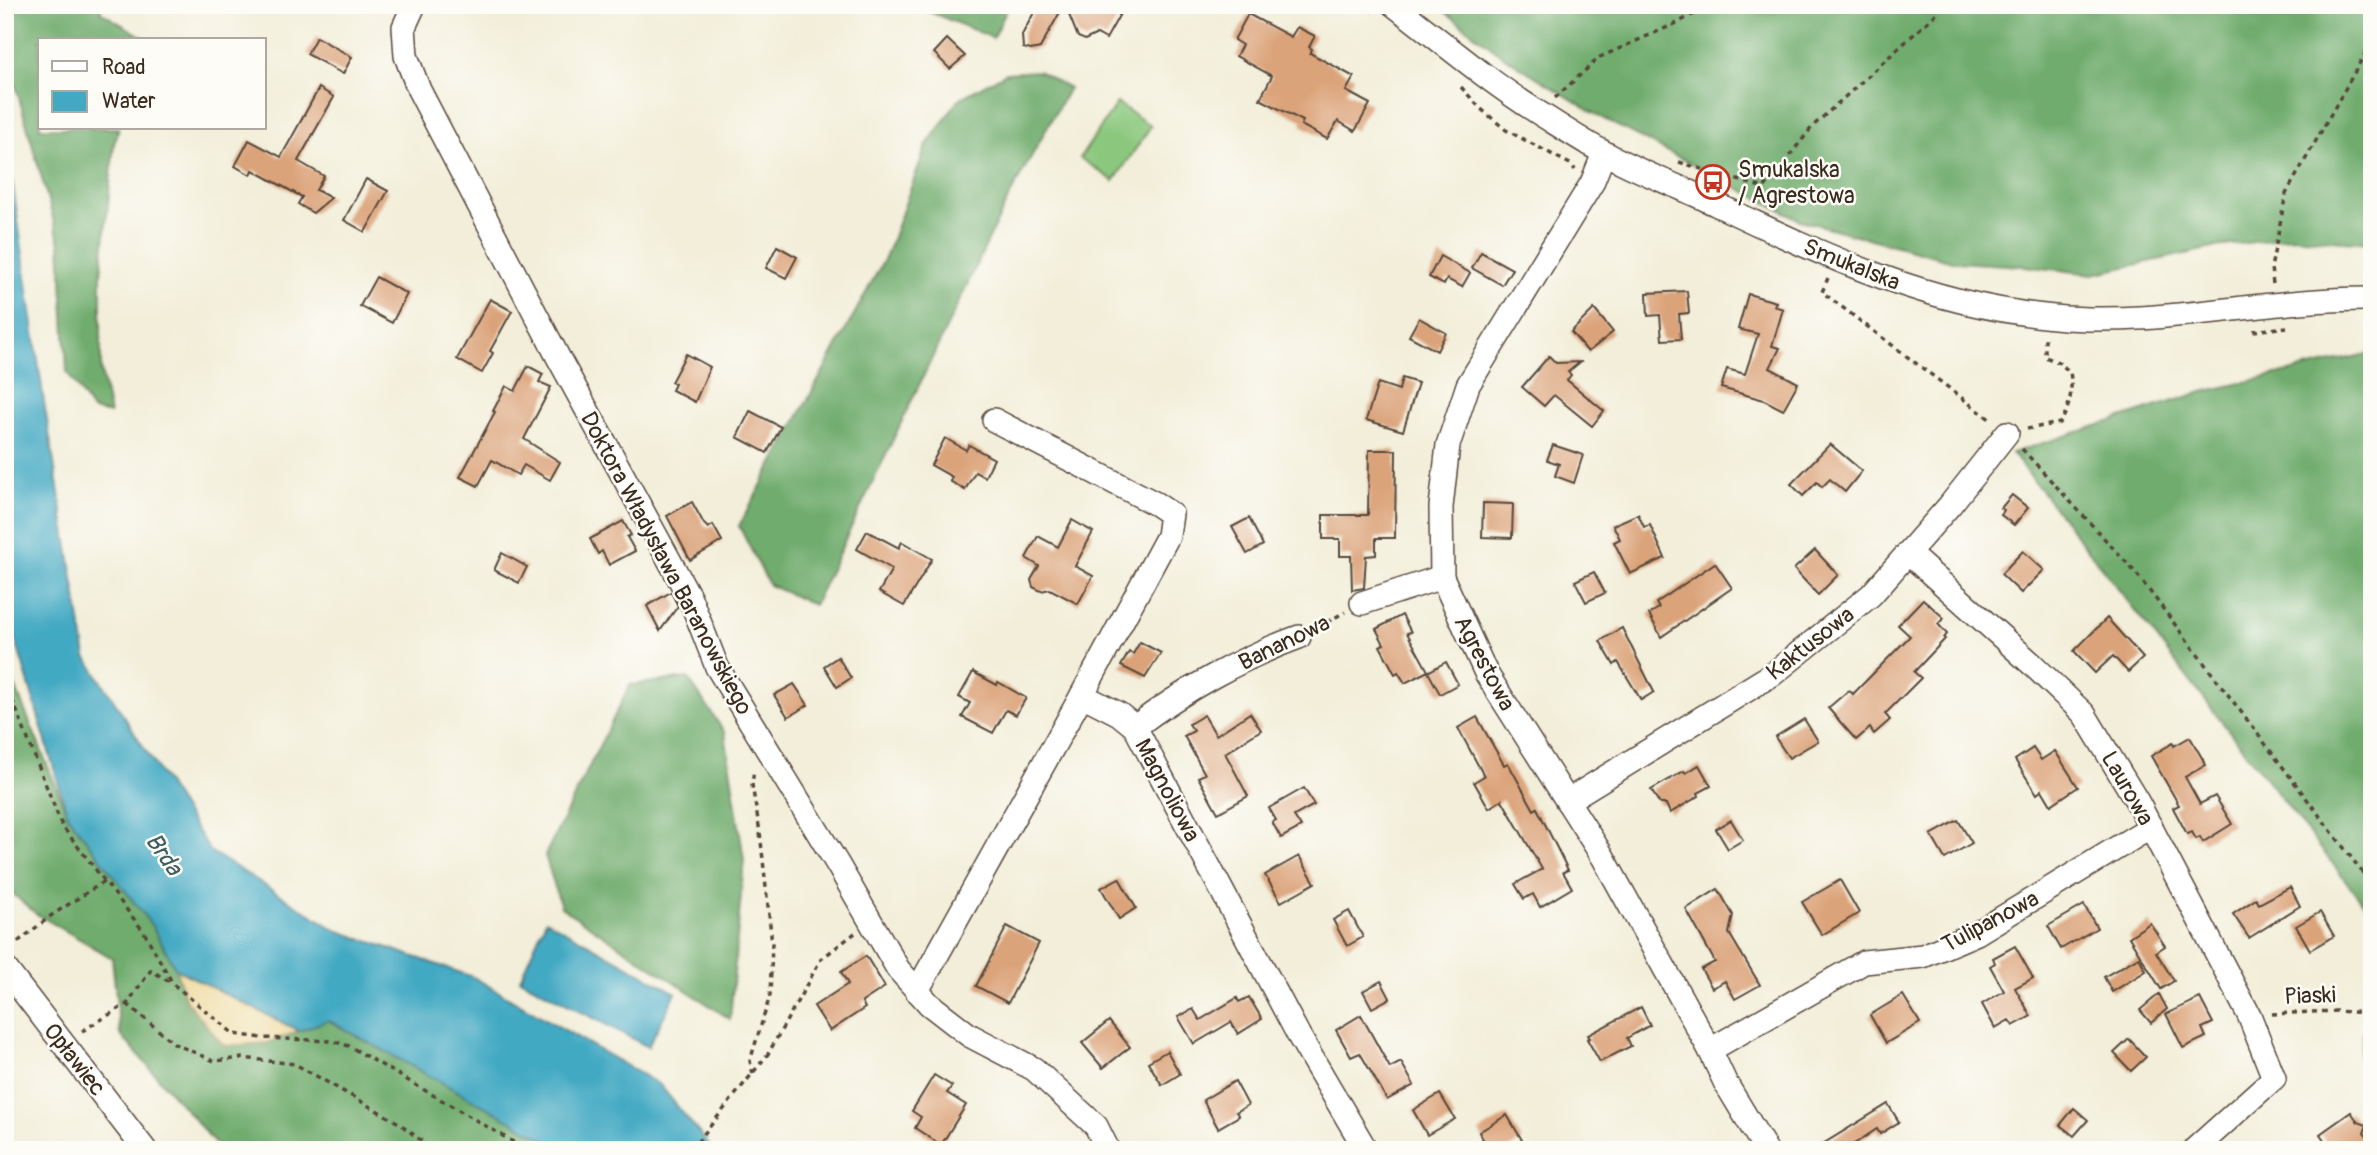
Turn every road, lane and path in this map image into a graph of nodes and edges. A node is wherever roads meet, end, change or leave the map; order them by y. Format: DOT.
graph roads {
  1 [pos="414,5"];
  2 [pos="1394,5"];
  3 [pos="1711,5"];
  4 [pos="1940,5"];
  5 [pos="2372,41"];
  6 [pos="1539,113"];
  7 [pos="1604,153"];
  8 [pos="1716,174"];
  9 [pos="1829,276"];
  10 [pos="2372,299"];
  11 [pos="2275,303"];
  12 [pos="2045,335"];
  13 [pos="993,420"];
  14 [pos="2007,433"];
  15 [pos="1908,553"];
  16 [pos="1442,577"];
  17 [pos="1362,603"];
  18 [pos="1299,638"];
  19 [pos="5,681"];
  20 [pos="1082,695"];
  21 [pos="1135,727"];
  22 [pos="763,742"];
  23 [pos="1567,801"];
  24 [pos="2151,827"];
  25 [pos="105,881"];
  26 [pos="2372,885"];
  27 [pos="870,921"];
  28 [pos="5,951"];
  29 [pos="5,968"];
  30 [pos="173,984"];
  31 [pos="917,991"];
  32 [pos="127,1004"];
  33 [pos="2372,1013"];
  34 [pos="2249,1015"];
  35 [pos="63,1043"];
  36 [pos="1710,1050"];
  37 [pos="753,1074"];
  38 [pos="145,1150"];
  39 [pos="433,1150"];
  40 [pos="527,1150"];
  41 [pos="691,1150"];
  42 [pos="1108,1150"];
  43 [pos="1366,1150"];
  44 [pos="1766,1150"];
  45 [pos="2194,1150"];
  1 -- 22 [label="street, Doktora Władysława Baranowskiego"];
  2 -- 6 [label="street, Smukalska"];
  3 -- 6 [label="path"];
  4 -- 8 [label="path"];
  5 -- 11 [label="path"];
  6 -- 7 [label="street, Smukalska"];
  7 -- 11 [label="street, Smukalska"];
  7 -- 16 [label="street, Agrestowa"];
  9 -- 14 [label="path"];
  10 -- 11 [label="street, Smukalska"];
  12 -- 14 [label="path"];
  13 -- 20 [label="street"];
  14 -- 15 [label="street, Kaktusowa"];
  14 -- 26 [label="path"];
  15 -- 23 [label="street, Kaktusowa"];
  15 -- 24 [label="street, Laurowa"];
  16 -- 17 [label="street"];
  16 -- 23 [label="street, Agrestowa"];
  17 -- 18 [label="path, Bananowa"];
  18 -- 21 [label="street, Bananowa"];
  19 -- 25 [label="path"];
  20 -- 21 [label="street, Magnoliowa"];
  20 -- 31 [label="street"];
  21 -- 43 [label="street, Magnoliowa"];
  22 -- 27 [label="street, Doktora Władysława Baranowskiego"];
  22 -- 37 [label="path"];
  23 -- 36 [label="street, Agrestowa"];
  24 -- 34 [label="street, Laurowa"];
  24 -- 36 [label="street, Tulipanowa"];
  25 -- 28 [label="path"];
  25 -- 30 [label="path"];
  27 -- 31 [label="street, Doktora Władysława Baranowskiego"];
  27 -- 37 [label="path"];
  29 -- 35 [label="street, Opławiec"];
  30 -- 32 [label="path"];
  30 -- 40 [label="path"];
  31 -- 42 [label="street, Doktora Władysława Baranowskiego"];
  32 -- 35 [label="path"];
  32 -- 39 [label="path"];
  33 -- 34 [label="path, Piaski"];
  34 -- 45 [label="street, Laurowa"];
  35 -- 38 [label="street, Opławiec"];
  36 -- 44 [label="street, Agrestowa"];
  37 -- 41 [label="path"];
}
